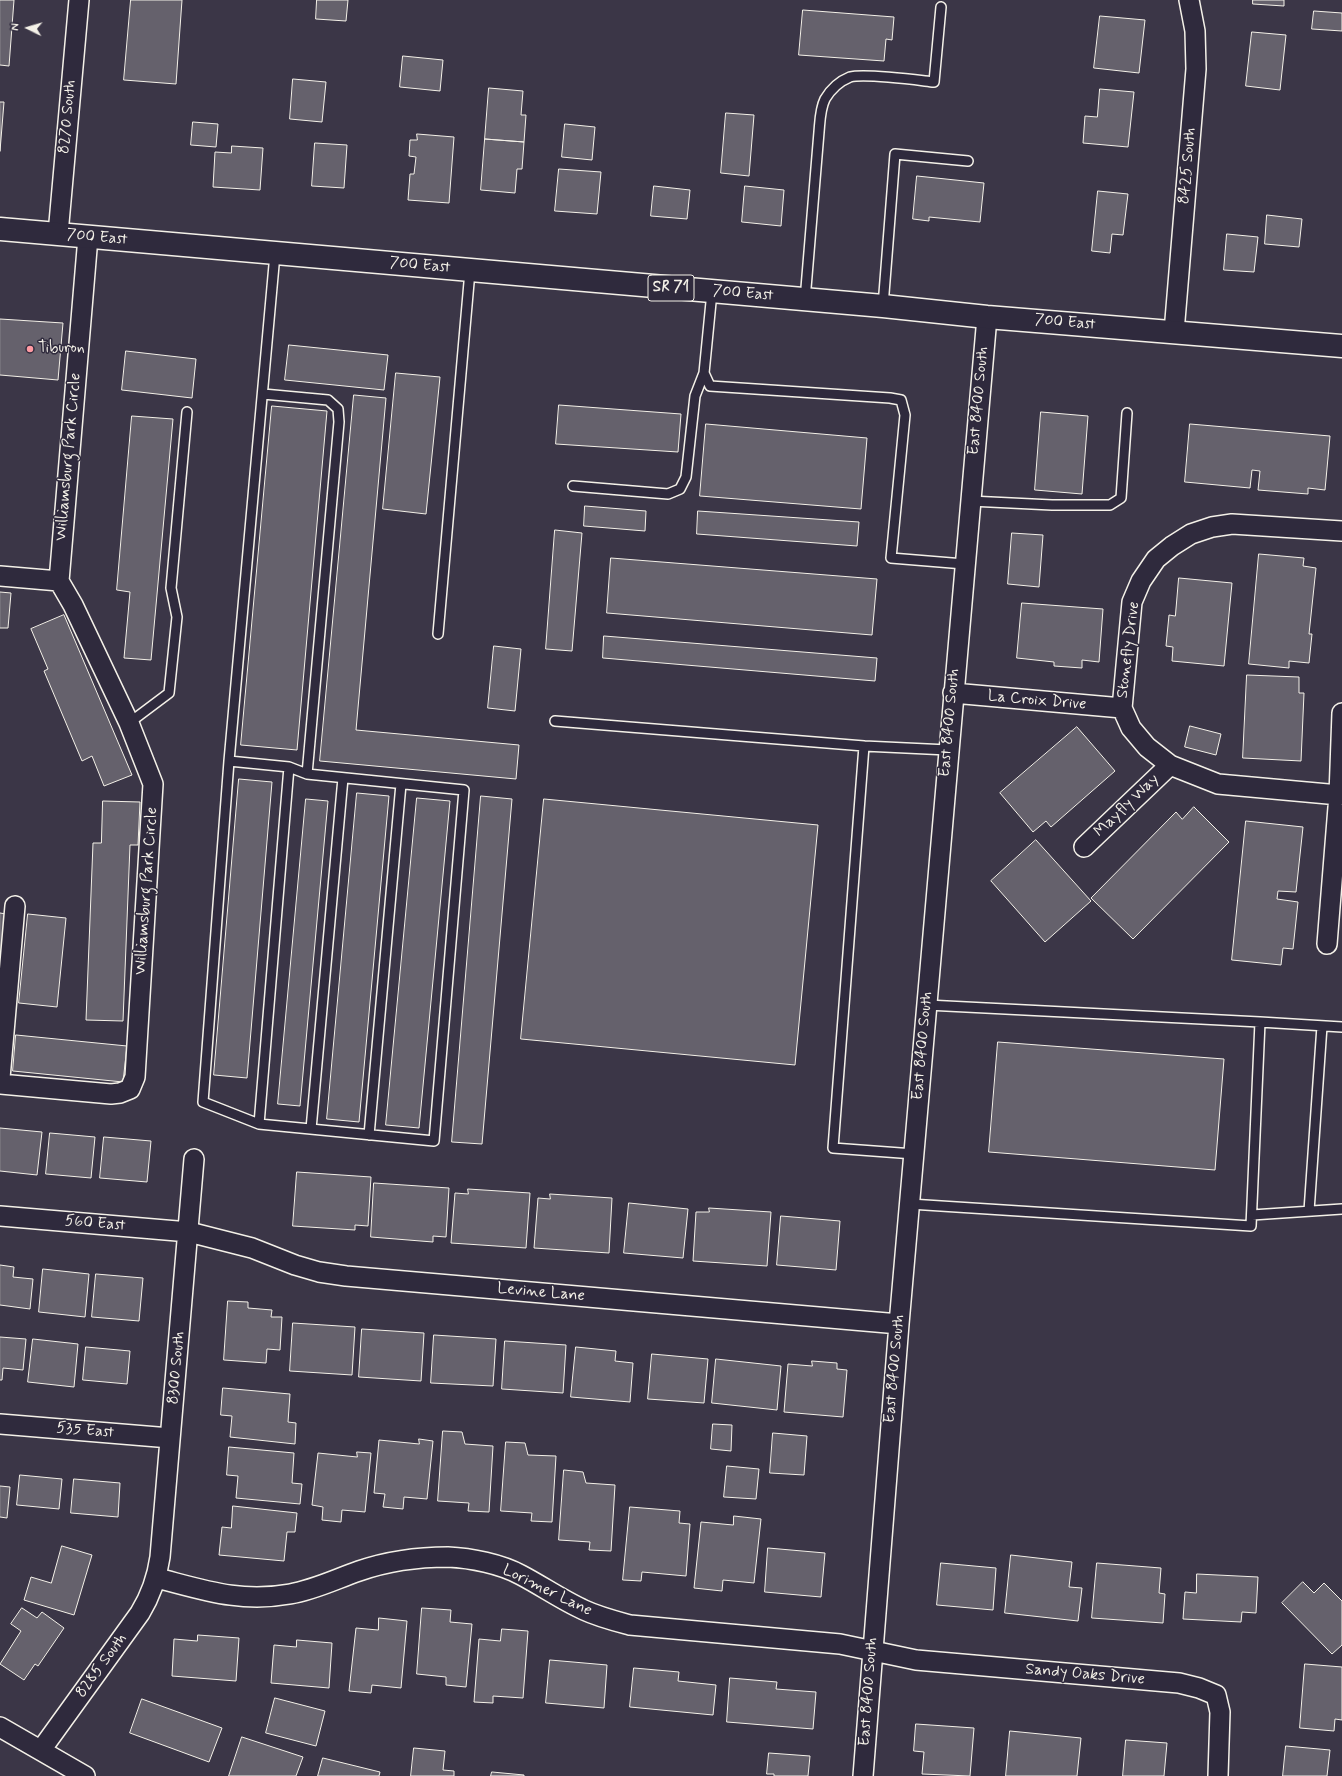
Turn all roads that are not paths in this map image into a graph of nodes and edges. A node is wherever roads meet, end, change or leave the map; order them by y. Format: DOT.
graph roads {
  1 [pos="79,0"];
  2 [pos="1189,0"];
  3 [pos="941,7"];
  4 [pos="968,161"];
  5 [pos="0,229"];
  6 [pos="58,234"];
  7 [pos="88,237"];
  8 [pos="275,254"];
  9 [pos="470,271"];
  10 [pos="712,292"];
  11 [pos="805,300"];
  12 [pos="883,306"];
  13 [pos="987,317"];
  14 [pos="1174,332"];
  15 [pos="1342,346"];
  16 [pos="704,373"];
  17 [pos="263,394"];
  18 [pos="187,412"];
  19 [pos="1127,412"];
  20 [pos="573,486"];
  21 [pos="970,501"];
  22 [pos="1342,531"];
  23 [pos="964,564"];
  24 [pos="0,576"];
  25 [pos="59,581"];
  26 [pos="438,634"];
  27 [pos="953,693"];
  28 [pos="1122,708"];
  29 [pos="1342,713"];
  30 [pos="555,721"];
  31 [pos="129,723"];
  32 [pos="864,746"];
  33 [pos="948,750"];
  34 [pos="229,761"];
  35 [pos="1170,765"];
  36 [pos="289,767"];
  37 [pos="307,774"];
  38 [pos="343,778"];
  39 [pos="401,784"];
  40 [pos="1339,795"];
  41 [pos="1084,847"];
  42 [pos="15,906"];
  43 [pos="1327,944"];
  44 [pos="927,1005"];
  45 [pos="1260,1022"];
  46 [pos="1322,1026"];
  47 [pos="1342,1027"];
  48 [pos="0,1078"];
  49 [pos="0,1084"];
  50 [pos="259,1124"];
  51 [pos="311,1129"];
  52 [pos="369,1135"];
  53 [pos="914,1154"];
  54 [pos="194,1159"];
  55 [pos="910,1204"];
  56 [pos="1342,1209"];
  57 [pos="1309,1211"];
  58 [pos="1252,1215"];
  59 [pos="0,1216"];
  60 [pos="189,1232"];
  61 [pos="899,1324"];
  62 [pos="0,1424"];
  63 [pos="170,1438"];
  64 [pos="157,1578"];
  65 [pos="872,1651"];
  66 [pos="0,1727"];
  67 [pos="41,1750"];
  68 [pos="85,1776"];
  69 [pos="863,1776"];
  70 [pos="1218,1776"];
  1 -- 6 [label="street, 8270 South"];
  2 -- 14 [label="street, 8425 South"];
  3 -- 11 [label="lane"];
  4 -- 12 [label="lane"];
  5 -- 6 [label="main road, 700 East / SR 71"];
  6 -- 7 [label="main road, 700 East / SR 71"];
  7 -- 8 [label="main road, 700 East / SR 71"];
  7 -- 25 [label="street, Williamsburg Park Circle"];
  8 -- 9 [label="main road, 700 East / SR 71"];
  8 -- 17 [label="lane"];
  9 -- 10 [label="main road, 700 East / SR 71"];
  9 -- 26 [label="lane"];
  10 -- 11 [label="main road, 700 East / SR 71"];
  10 -- 16 [label="lane"];
  11 -- 12 [label="main road, 700 East / SR 71"];
  12 -- 13 [label="main road, 700 East / SR 71"];
  13 -- 14 [label="main road, 700 East / SR 71"];
  13 -- 21 [label="street, East 8400 South"];
  14 -- 15 [label="main road, 700 East / SR 71"];
  16 -- 20 [label="lane"];
  16 -- 23 [label="lane"];
  17 -- 34 [label="lane"];
  17 -- 37 [label="lane"];
  18 -- 31 [label="lane"];
  19 -- 21 [label="lane"];
  21 -- 23 [label="street, East 8400 South"];
  22 -- 28 [label="street, Stonefly Drive"];
  23 -- 27 [label="street, East 8400 South"];
  24 -- 25 [label="street"];
  25 -- 31 [label="street, Williamsburg Park Circle"];
  27 -- 28 [label="street, La Croix Drive"];
  27 -- 33 [label="street, East 8400 South"];
  28 -- 35 [label="street, Stonefly Drive"];
  29 -- 40 [label="street"];
  30 -- 32 [label="lane"];
  31 -- 49 [label="street, Williamsburg Park Circle"];
  32 -- 33 [label="lane"];
  32 -- 53 [label="lane"];
  33 -- 44 [label="street, East 8400 South"];
  34 -- 36 [label="lane"];
  34 -- 50 [label="lane"];
  35 -- 40 [label="street, Stonefly Drive"];
  35 -- 41 [label="street, Mayfly Way"];
  36 -- 37 [label="lane"];
  36 -- 50 [label="lane"];
  37 -- 38 [label="lane"];
  38 -- 39 [label="lane"];
  38 -- 51 [label="lane"];
  39 -- 52 [label="lane"];
  39 -- 52 [label="lane"];
  40 -- 43 [label="street"];
  42 -- 48 [label="street"];
  44 -- 45 [label="lane"];
  44 -- 53 [label="street, East 8400 South"];
  45 -- 46 [label="lane"];
  45 -- 58 [label="lane"];
  46 -- 47 [label="lane"];
  46 -- 57 [label="lane"];
  50 -- 51 [label="lane"];
  51 -- 52 [label="lane"];
  53 -- 55 [label="street, East 8400 South"];
  54 -- 60 [label="street, 8300 South"];
  55 -- 58 [label="lane"];
  55 -- 61 [label="street, East 8400 South"];
  56 -- 57 [label="lane"];
  57 -- 58 [label="lane"];
  59 -- 60 [label="street, 560 East"];
  60 -- 61 [label="street, Levine Lane"];
  60 -- 63 [label="street, 8300 South"];
  61 -- 65 [label="street, East 8400 South"];
  62 -- 63 [label="street, 535 East"];
  63 -- 64 [label="street, 8300 South"];
  64 -- 65 [label="street, Lorimer Lane"];
  64 -- 67 [label="street, 8285 South"];
  65 -- 69 [label="street, East 8400 South"];
  65 -- 70 [label="street, Sandy Oaks Drive"];
  66 -- 67 [label="street"];
  67 -- 68 [label="street"];
}
